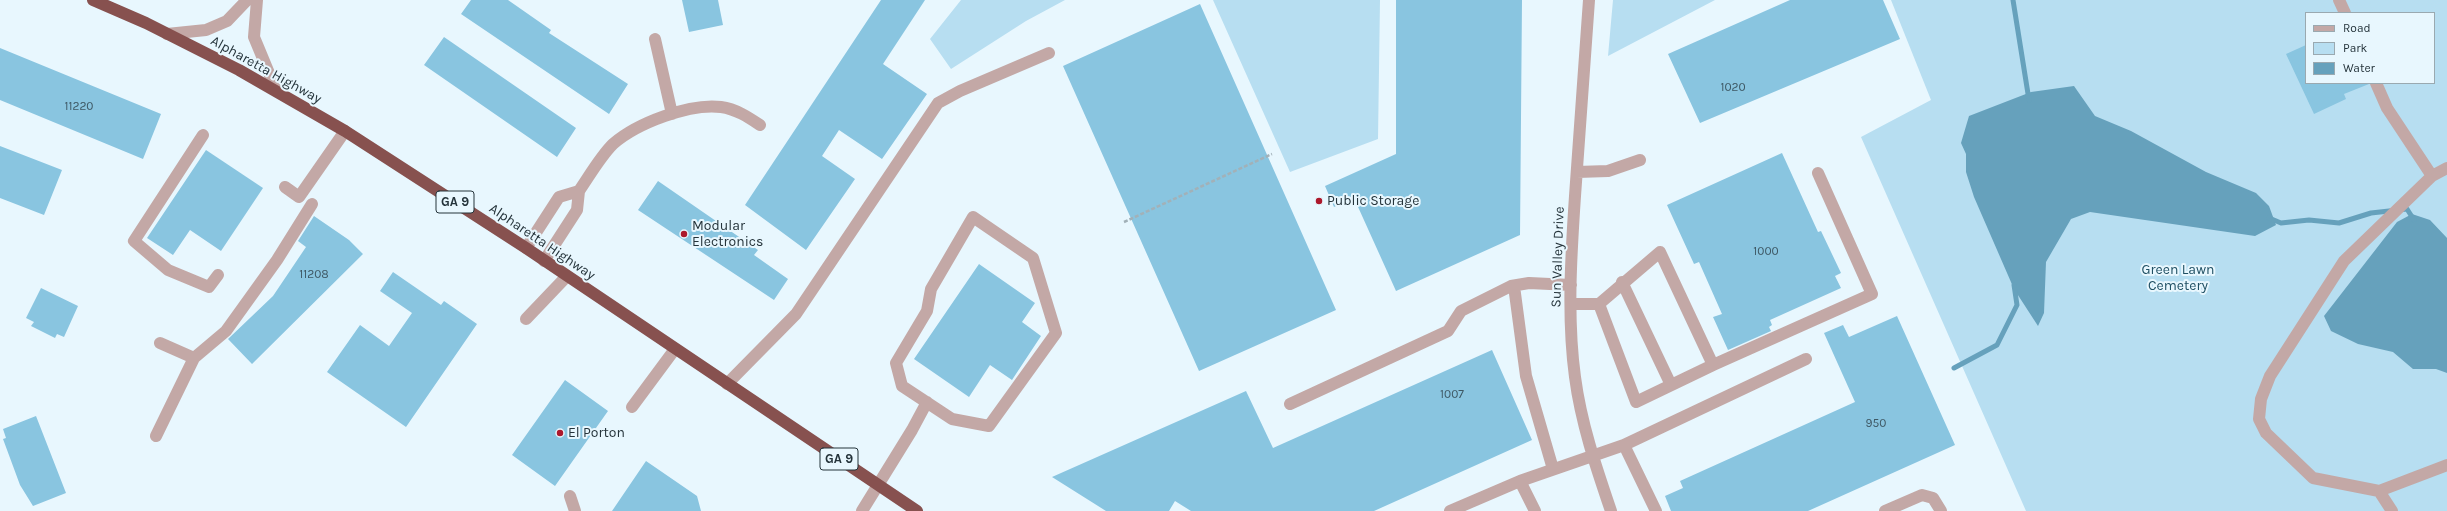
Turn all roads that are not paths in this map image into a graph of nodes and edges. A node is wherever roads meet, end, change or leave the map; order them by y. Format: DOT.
graph roads {
  1 [pos="93,0"];
  2 [pos="247,0"];
  3 [pos="256,0"];
  4 [pos="1589,0"];
  5 [pos="2339,0"];
  6 [pos="2345,12"];
  7 [pos="167,34"];
  8 [pos="655,39"];
  9 [pos="1049,53"];
  10 [pos="2376,84"];
  11 [pos="276,90"];
  12 [pos="672,114"];
  13 [pos="760,125"];
  14 [pos="345,131"];
  15 [pos="203,135"];
  16 [pos="1640,160"];
  17 [pos="2447,168"];
  18 [pos="1577,172"];
  19 [pos="1818,173"];
  20 [pos="2432,176"];
  21 [pos="285,187"];
  22 [pos="579,190"];
  23 [pos="312,204"];
  24 [pos="526,248"];
  25 [pos="544,261"];
  26 [pos="218,275"];
  27 [pos="567,276"];
  28 [pos="1622,282"];
  29 [pos="1571,285"];
  30 [pos="1514,286"];
  31 [pos="1571,304"];
  32 [pos="1599,304"];
  33 [pos="526,319"];
  34 [pos="160,343"];
  35 [pos="676,349"];
  36 [pos="194,358"];
  37 [pos="1806,359"];
  38 [pos="1713,365"];
  39 [pos="727,384"];
  40 [pos="1672,385"];
  41 [pos="927,402"];
  42 [pos="1290,404"];
  43 [pos="632,407"];
  44 [pos="156,436"];
  45 [pos="1624,445"];
  46 [pos="1592,455"];
  47 [pos="2447,465"];
  48 [pos="1553,469"];
  49 [pos="1520,480"];
  50 [pos="878,485"];
  51 [pos="2379,491"];
  52 [pos="570,496"];
  53 [pos="575,511"];
  54 [pos="862,511"];
  55 [pos="917,511"];
  56 [pos="1450,511"];
  57 [pos="1535,511"];
  58 [pos="1611,511"];
  59 [pos="1656,511"];
  60 [pos="1885,511"];
  61 [pos="1941,511"];
  62 [pos="2392,511"];
  1 -- 7 [label="highway, Alpharetta Highway / GA 9"];
  2 -- 7 [label="street"];
  3 -- 11 [label="street"];
  4 -- 18 [label="street, Sun Valley Drive"];
  5 -- 6 [label="street"];
  7 -- 11 [label="highway, Alpharetta Highway / GA 9"];
  8 -- 12 [label="street"];
  9 -- 39 [label="street"];
  10 -- 20 [label="street"];
  11 -- 14 [label="highway, Alpharetta Highway / GA 9"];
  12 -- 13 [label="street"];
  12 -- 22 [label="street"];
  14 -- 21 [label="street"];
  14 -- 24 [label="highway, Alpharetta Highway / GA 9"];
  15 -- 26 [label="street"];
  16 -- 18 [label="street"];
  17 -- 20 [label="street"];
  18 -- 29 [label="street, Sun Valley Drive"];
  19 -- 38 [label="street"];
  20 -- 51 [label="street"];
  22 -- 24 [label="street"];
  22 -- 25 [label="street"];
  23 -- 36 [label="street"];
  24 -- 25 [label="highway, Alpharetta Highway / GA 9"];
  25 -- 27 [label="highway, Alpharetta Highway / GA 9"];
  27 -- 33 [label="street"];
  27 -- 35 [label="highway, Alpharetta Highway / GA 9"];
  28 -- 32 [label="street"];
  28 -- 38 [label="street"];
  28 -- 40 [label="street"];
  29 -- 30 [label="street"];
  29 -- 31 [label="street, Sun Valley Drive"];
  30 -- 42 [label="street"];
  30 -- 48 [label="street"];
  31 -- 32 [label="street"];
  31 -- 46 [label="street, Sun Valley Drive"];
  32 -- 40 [label="street"];
  34 -- 36 [label="street"];
  35 -- 39 [label="highway, Alpharetta Highway / GA 9"];
  35 -- 43 [label="street"];
  36 -- 44 [label="street"];
  37 -- 45 [label="street"];
  38 -- 40 [label="street"];
  39 -- 50 [label="highway, Alpharetta Highway / GA 9"];
  41 -- 41 [label="street"];
  41 -- 50 [label="street"];
  45 -- 46 [label="street"];
  45 -- 59 [label="street"];
  46 -- 48 [label="street"];
  46 -- 58 [label="street, Sun Valley Drive"];
  47 -- 51 [label="street"];
  48 -- 49 [label="street"];
  49 -- 56 [label="street"];
  49 -- 57 [label="street"];
  50 -- 54 [label="street"];
  50 -- 55 [label="highway, Alpharetta Highway / GA 9"];
  51 -- 62 [label="street"];
  52 -- 53 [label="street"];
  60 -- 61 [label="street"];
}
